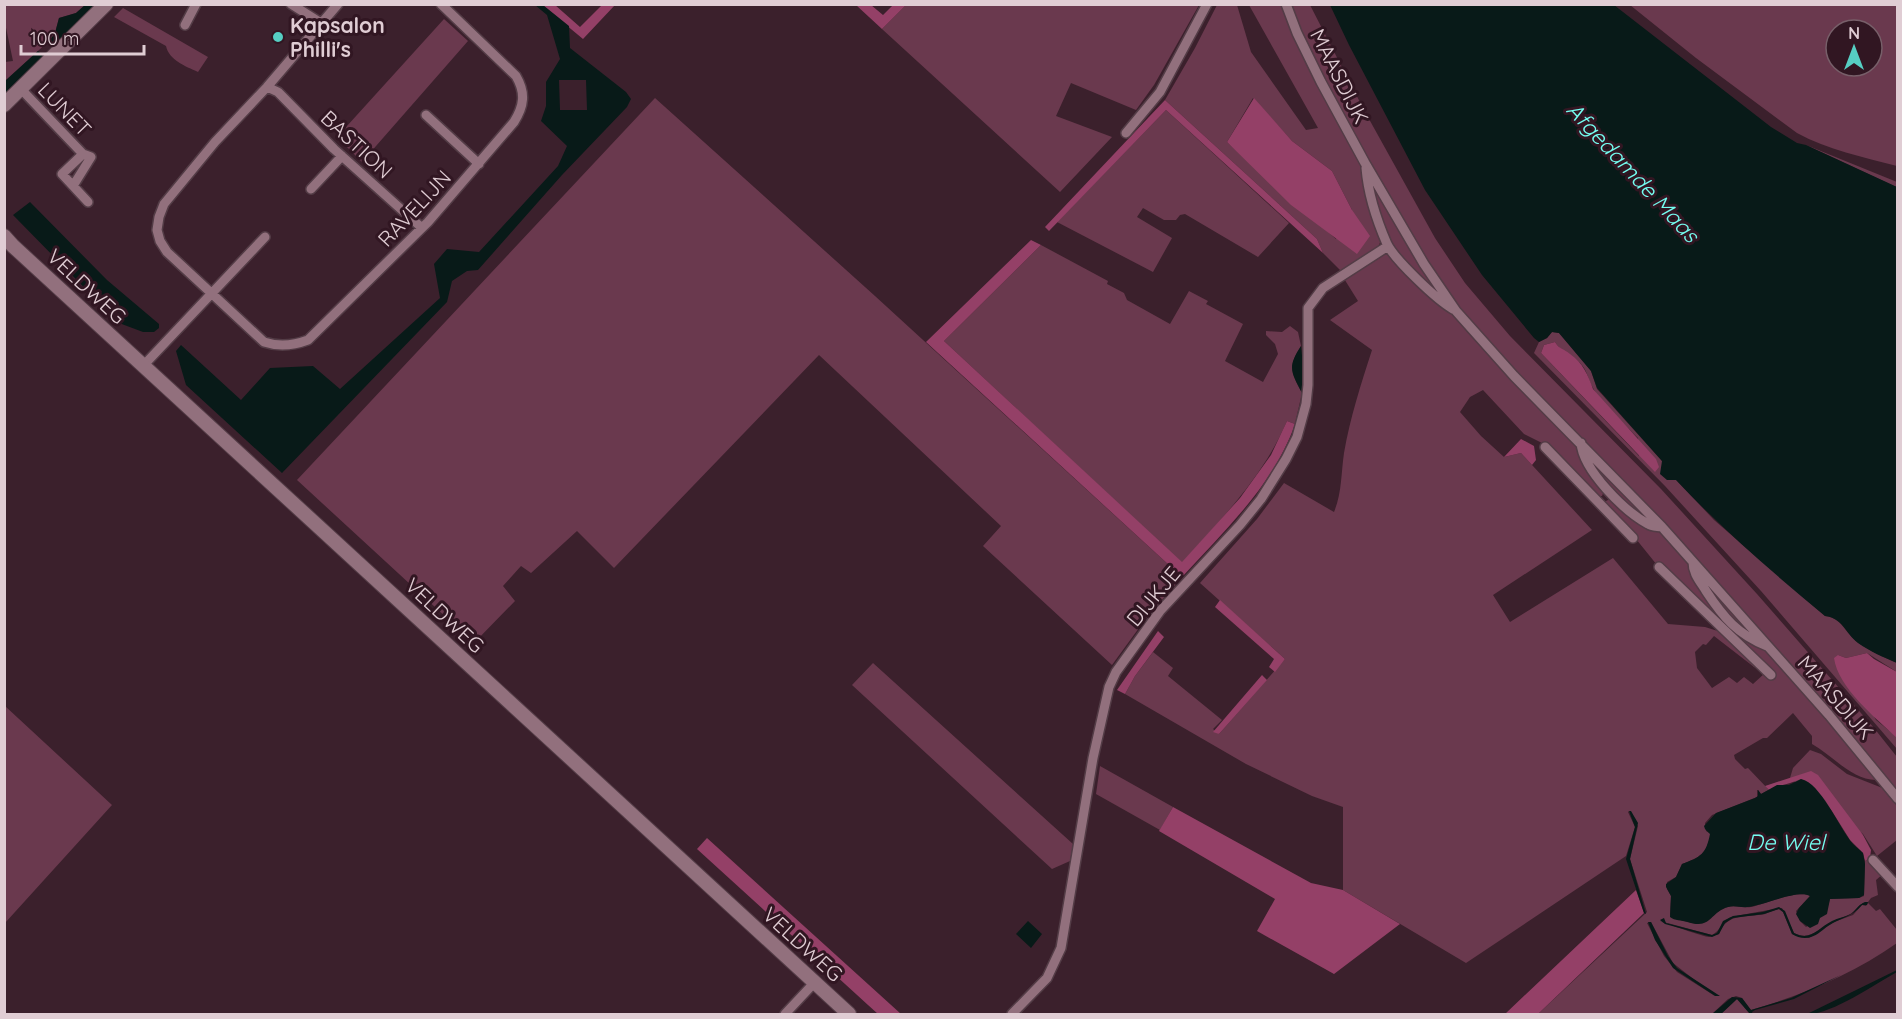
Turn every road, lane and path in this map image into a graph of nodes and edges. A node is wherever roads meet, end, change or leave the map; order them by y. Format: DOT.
graph roads {
  1 [pos="106,4"];
  2 [pos="195,4"];
  3 [pos="291,4"];
  4 [pos="338,4"];
  5 [pos="441,4"];
  6 [pos="1207,4"];
  7 [pos="1286,4"];
  8 [pos="321,23"];
  9 [pos="185,25"];
  10 [pos="267,87"];
  11 [pos="21,89"];
  12 [pos="4,105"];
  13 [pos="426,115"];
  14 [pos="1126,133"];
  15 [pos="83,154"];
  16 [pos="342,156"];
  17 [pos="1365,163"];
  18 [pos="479,164"];
  19 [pos="74,186"];
  20 [pos="311,189"];
  21 [pos="88,202"];
  22 [pos="422,228"];
  23 [pos="265,237"];
  24 [pos="7,241"];
  25 [pos="1388,246"];
  26 [pos="212,294"];
  27 [pos="1456,311"];
  28 [pos="143,366"];
  29 [pos="1581,443"];
  30 [pos="1545,447"];
  31 [pos="1608,493"];
  32 [pos="1600,502"];
  33 [pos="1662,527"];
  34 [pos="1633,538"];
  35 [pos="1693,562"];
  36 [pos="1659,567"];
  37 [pos="1720,619"];
  38 [pos="1769,647"];
  39 [pos="1772,675"];
  40 [pos="1898,799"];
  41 [pos="1873,860"];
  42 [pos="1898,887"];
  43 [pos="814,982"];
  44 [pos="785,1014"];
  45 [pos="849,1014"];
  46 [pos="1012,1014"];
  1 -- 11 [label="street"];
  2 -- 9 [label="street"];
  3 -- 8 [label="street"];
  4 -- 8 [label="street, RAVELIJN"];
  5 -- 18 [label="street, RAVELIJN"];
  6 -- 14 [label="street"];
  7 -- 17 [label="street, MAASDIJK"];
  8 -- 10 [label="street, RAVELIJN"];
  10 -- 16 [label="street, BASTION"];
  10 -- 26 [label="street, RAVELIJN"];
  11 -- 12 [label="street"];
  11 -- 15 [label="street, LUNET"];
  13 -- 18 [label="street"];
  15 -- 19 [label="street, LUNET"];
  15 -- 19 [label="street, LUNET"];
  16 -- 20 [label="street"];
  16 -- 22 [label="street, BASTION"];
  17 -- 25 [label="street, MAASDIJK"];
  17 -- 27 [label="street, MAASDIJK"];
  18 -- 22 [label="street, RAVELIJN"];
  19 -- 21 [label="street"];
  22 -- 26 [label="street, RAVELIJN"];
  23 -- 26 [label="street"];
  24 -- 28 [label="street, VELDWEG"];
  25 -- 27 [label="street, MAASDIJK"];
  25 -- 46 [label="street, DIJKJE"];
  26 -- 28 [label="street"];
  27 -- 29 [label="street, MAASDIJK"];
  28 -- 43 [label="street, VELDWEG"];
  29 -- 31 [label="street, MAASDIJK"];
  29 -- 33 [label="street, MAASDIJK"];
  30 -- 32 [label="street"];
  31 -- 32 [label="street"];
  31 -- 33 [label="street, MAASDIJK"];
  32 -- 34 [label="street"];
  33 -- 35 [label="street, MAASDIJK"];
  35 -- 37 [label="street, MAASDIJK"];
  35 -- 38 [label="street, MAASDIJK"];
  36 -- 37 [label="street, MAASDIJK"];
  37 -- 38 [label="street, MAASDIJK"];
  37 -- 39 [label="street, MAASDIJK"];
  38 -- 40 [label="street, MAASDIJK"];
  41 -- 42 [label="street"];
  43 -- 44 [label="street"];
  43 -- 45 [label="street, VELDWEG"];
}
